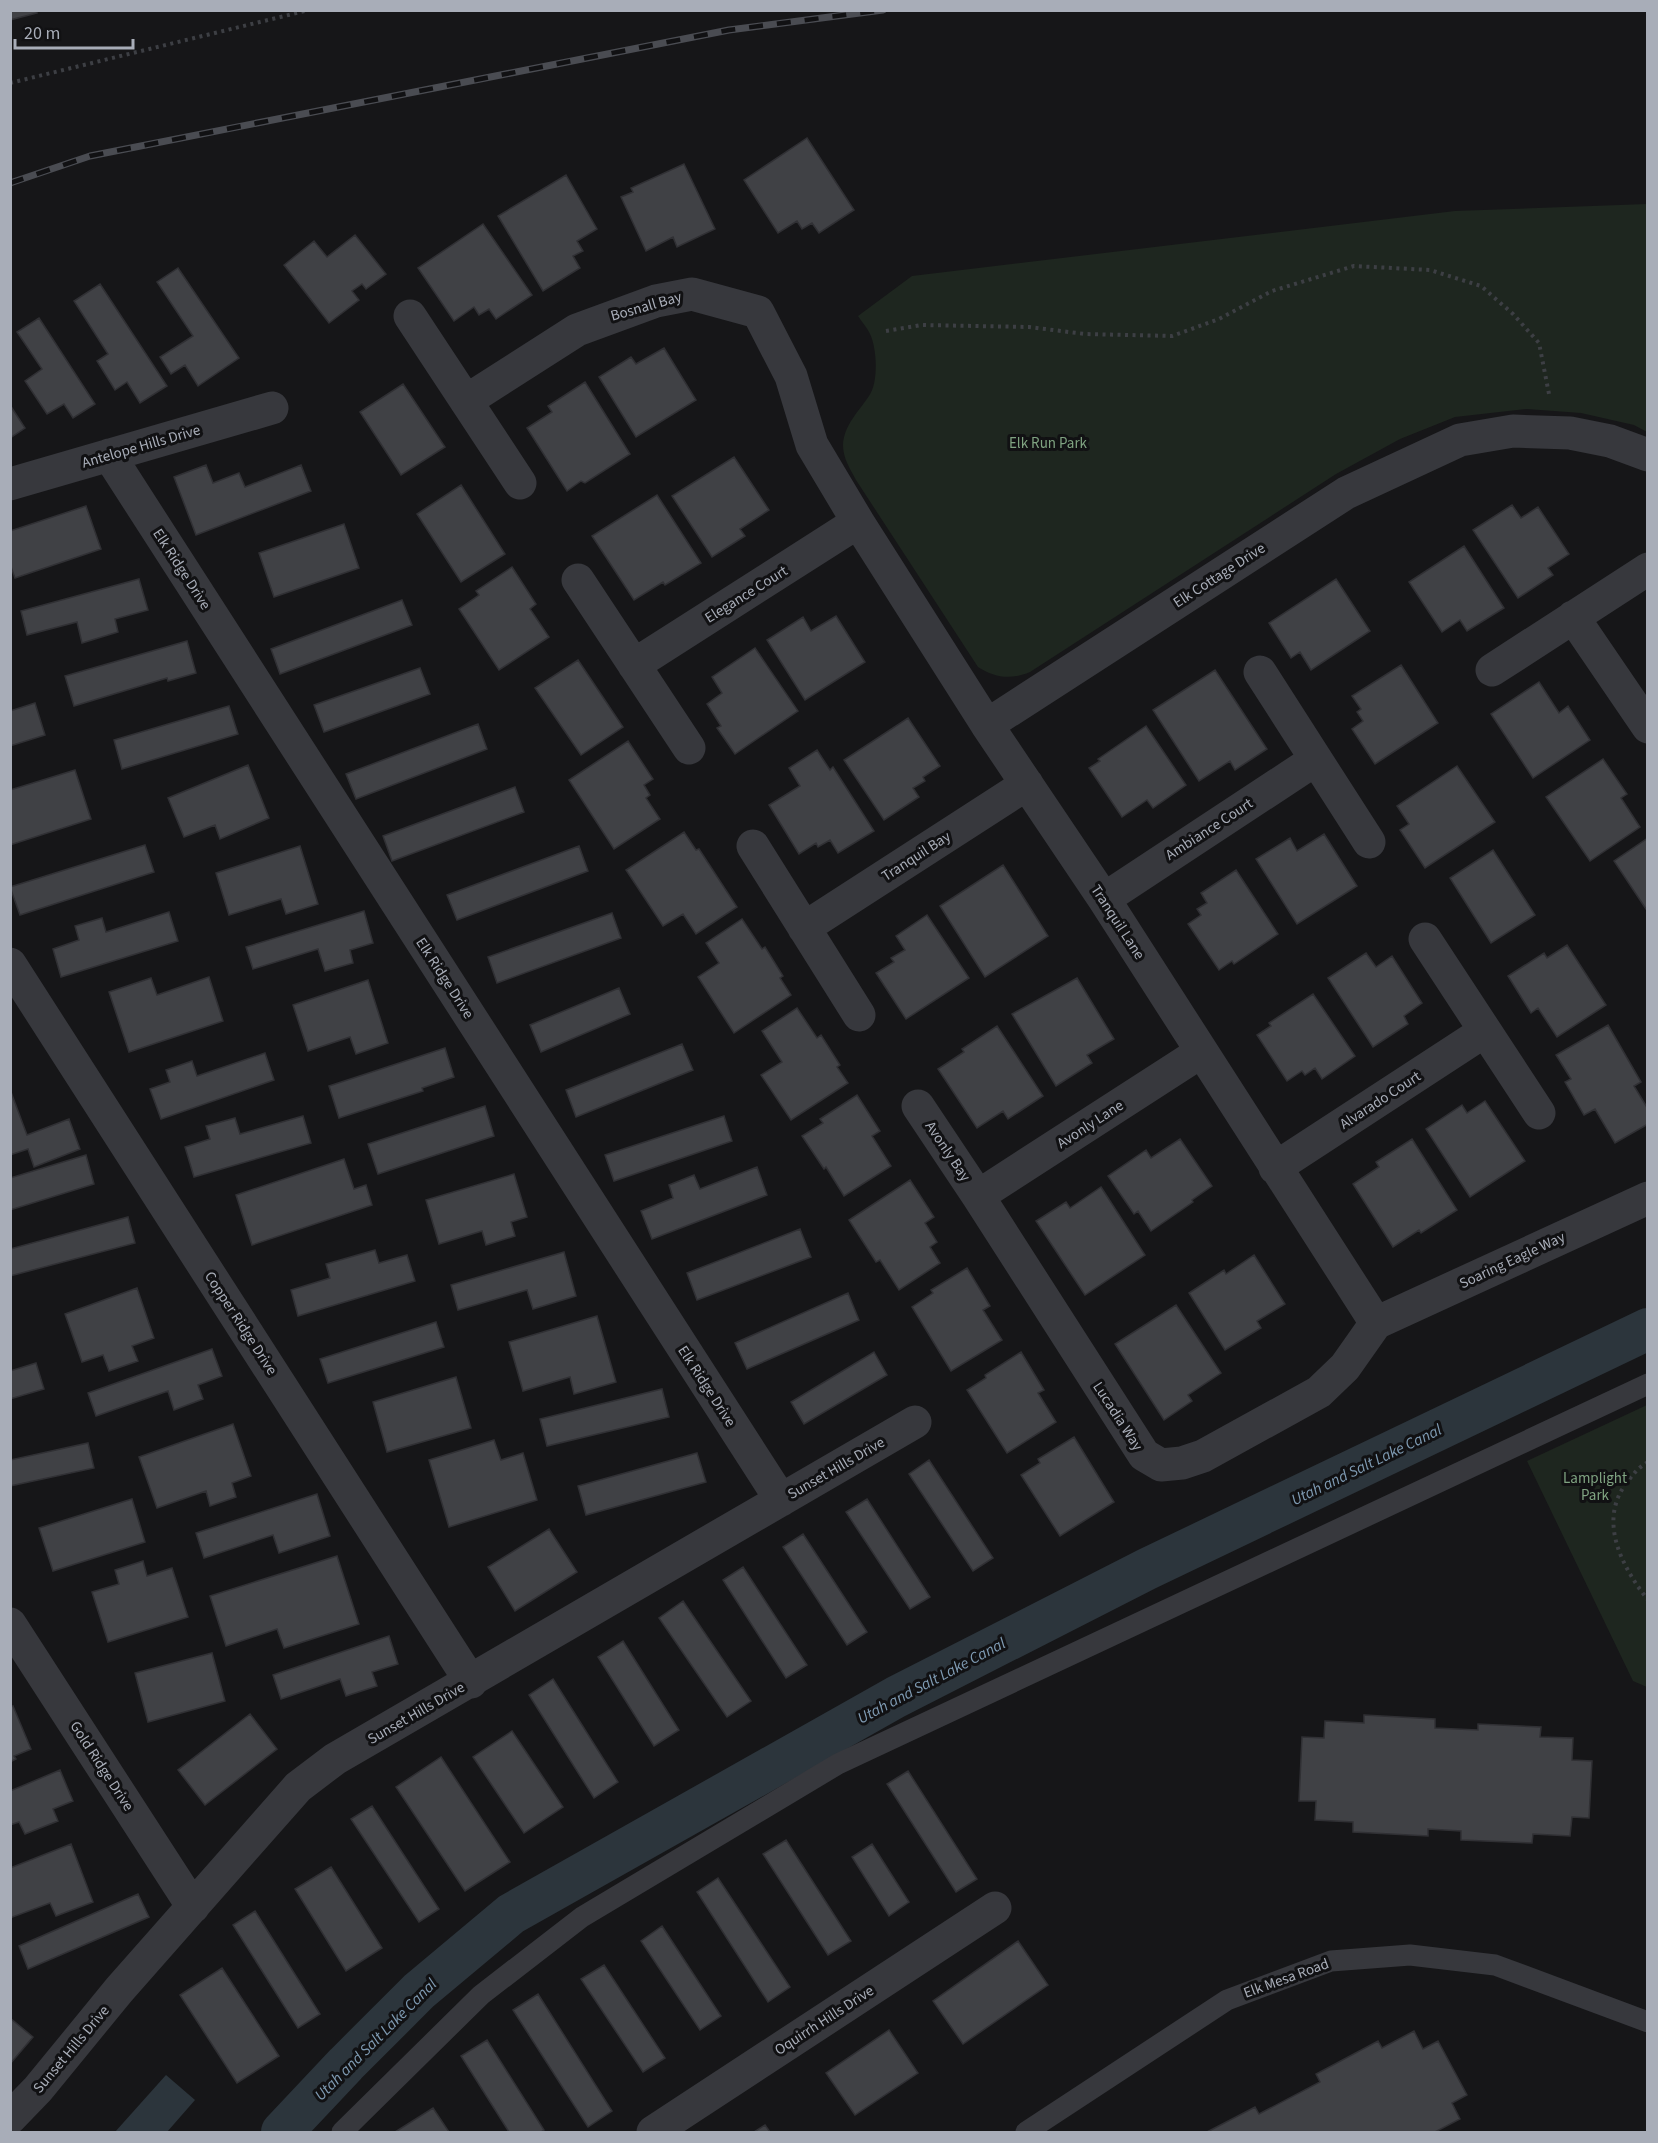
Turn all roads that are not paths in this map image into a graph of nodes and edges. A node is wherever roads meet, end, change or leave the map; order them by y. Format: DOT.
graph roads {
  1 [pos="410,316"];
  2 [pos="466,400"];
  3 [pos="272,408"];
  4 [pos="109,455"];
  5 [pos="1647,455"];
  6 [pos="520,483"];
  7 [pos="10,484"];
  8 [pos="858,522"];
  9 [pos="1647,569"];
  10 [pos="578,580"];
  11 [pos="1572,617"];
  12 [pos="634,665"];
  13 [pos="1492,670"];
  14 [pos="1260,672"];
  15 [pos="987,725"];
  16 [pos="1647,727"];
  17 [pos="689,748"];
  18 [pos="1314,760"];
  19 [pos="1027,784"];
  20 [pos="1369,842"];
  21 [pos="753,846"];
  22 [pos="1104,899"];
  23 [pos="804,928"];
  24 [pos="1425,939"];
  25 [pos="10,964"];
  26 [pos="859,1015"];
  27 [pos="1485,1031"];
  28 [pos="1201,1052"];
  29 [pos="918,1106"];
  30 [pos="1539,1113"];
  31 [pos="1275,1168"];
  32 [pos="978,1196"];
  33 [pos="1647,1197"];
  34 [pos="1376,1323"];
  35 [pos="1647,1384"];
  36 [pos="915,1422"];
  37 [pos="781,1500"];
  38 [pos="10,1624"];
  39 [pos="471,1682"];
  40 [pos="193,1907"];
  41 [pos="995,1908"];
  42 [pos="1647,2022"];
  43 [pos="10,2118"];
  44 [pos="342,2133"];
  45 [pos="653,2133"];
  46 [pos="1026,2133"];
  1 -- 2 [label="street"];
  2 -- 6 [label="street"];
  2 -- 8 [label="street, Bosnall Bay"];
  3 -- 4 [label="street, Antelope Hills Drive"];
  4 -- 7 [label="street, Antelope Hills Drive"];
  4 -- 37 [label="street, Elk Ridge Drive"];
  5 -- 15 [label="street, Elk Cottage Drive"];
  8 -- 12 [label="street, Elegance Court"];
  8 -- 15 [label="street, Tranquil Lane"];
  9 -- 11 [label="street"];
  10 -- 12 [label="street"];
  11 -- 13 [label="street"];
  11 -- 16 [label="street"];
  12 -- 17 [label="street"];
  14 -- 18 [label="street"];
  15 -- 19 [label="street, Tranquil Lane"];
  18 -- 20 [label="street"];
  18 -- 22 [label="street, Ambiance Court"];
  19 -- 22 [label="street, Tranquil Lane"];
  19 -- 23 [label="street, Tranquil Bay"];
  21 -- 23 [label="street"];
  22 -- 28 [label="street, Tranquil Lane"];
  23 -- 26 [label="street"];
  24 -- 27 [label="street"];
  25 -- 39 [label="street, Copper Ridge Drive"];
  27 -- 30 [label="street"];
  27 -- 31 [label="street, Alvarado Court"];
  28 -- 31 [label="street, Tranquil Lane"];
  28 -- 32 [label="street, Avonly Lane"];
  29 -- 32 [label="street, Avonly Bay"];
  31 -- 34 [label="street, Tranquil Lane"];
  32 -- 34 [label="street, Lucadia Way"];
  33 -- 34 [label="street, Soaring Eagle Way"];
  35 -- 44 [label="lane"];
  36 -- 37 [label="street, Sunset Hills Drive"];
  37 -- 39 [label="street, Sunset Hills Drive"];
  38 -- 40 [label="street, Gold Ridge Drive"];
  39 -- 40 [label="street, Sunset Hills Drive"];
  40 -- 43 [label="street, Sunset Hills Drive"];
  41 -- 45 [label="street, Oquirrh Hills Drive"];
  42 -- 46 [label="lane, Elk Mesa Road"];
}
